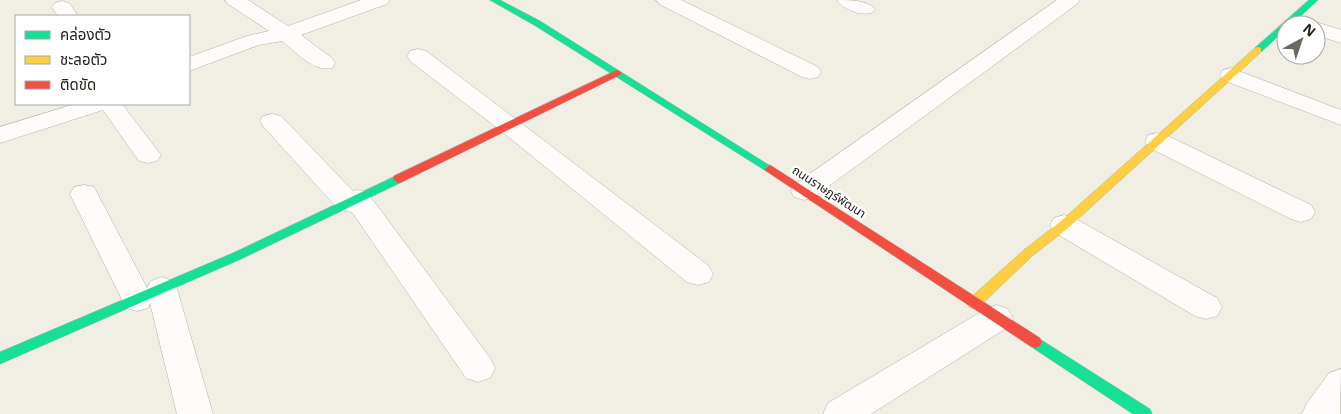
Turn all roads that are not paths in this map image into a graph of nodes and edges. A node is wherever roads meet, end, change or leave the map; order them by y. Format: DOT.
graph roads {
  1 [pos="235,0"];
  2 [pos="346,0"];
  3 [pos="380,0"];
  4 [pos="494,0"];
  5 [pos="666,0"];
  6 [pos="847,0"];
  7 [pos="1070,0"];
  8 [pos="1314,0"];
  9 [pos="865,9"];
  10 [pos="1304,15"];
  11 [pos="281,31"];
  12 [pos="1326,32"];
  13 [pos="1341,37"];
  14 [pos="1276,39"];
  15 [pos="418,56"];
  16 [pos="190,64"];
  17 [pos="324,64"];
  18 [pos="810,72"];
  19 [pos="617,73"];
  20 [pos="1230,74"];
  21 [pos="96,105"];
  22 [pos="111,105"];
  23 [pos="131,105"];
  24 [pos="1341,118"];
  25 [pos="272,121"];
  26 [pos="144,124"];
  27 [pos="509,125"];
  28 [pos="0,135"];
  29 [pos="1157,141"];
  30 [pos="148,155"];
  31 [pos="804,191"];
  32 [pos="84,194"];
  33 [pos="353,201"];
  34 [pos="1301,212"];
  35 [pos="1064,225"];
  36 [pos="698,274"];
  37 [pos="150,294"];
  38 [pos="1206,307"];
  39 [pos="985,311"];
  40 [pos="0,358"];
  41 [pos="478,368"];
  42 [pos="1341,384"];
  43 [pos="195,414"];
  44 [pos="841,414"];
  45 [pos="1145,414"];
  46 [pos="1320,414"];
  1 -- 11 [label="street"];
  2 -- 11 [label="street"];
  3 -- 11 [label="street"];
  4 -- 19 [label="street, ถนนราษฏร์พัฒนา"];
  5 -- 18 [label="street"];
  6 -- 9 [label="street"];
  7 -- 31 [label="street"];
  8 -- 10 [label="street"];
  11 -- 16 [label="street"];
  11 -- 17 [label="street"];
  12 -- 13 [label="street"];
  14 -- 20 [label="street"];
  15 -- 27 [label="street"];
  19 -- 27 [label="street"];
  19 -- 31 [label="street, ถนนราษฏร์พัฒนา"];
  20 -- 24 [label="street"];
  20 -- 29 [label="street"];
  21 -- 28 [label="street"];
  22 -- 30 [label="street"];
  23 -- 26 [label="street"];
  25 -- 33 [label="street"];
  27 -- 33 [label="street"];
  27 -- 36 [label="street"];
  29 -- 34 [label="street"];
  29 -- 35 [label="street"];
  31 -- 39 [label="street, ถนนราษฏร์พัฒนา"];
  32 -- 37 [label="street"];
  33 -- 37 [label="street"];
  33 -- 41 [label="street"];
  35 -- 38 [label="street"];
  35 -- 39 [label="street"];
  37 -- 40 [label="street"];
  37 -- 43 [label="street"];
  39 -- 44 [label="street"];
  39 -- 45 [label="street, ถนนราษฏร์พัฒนา"];
  42 -- 46 [label="street"];
}
